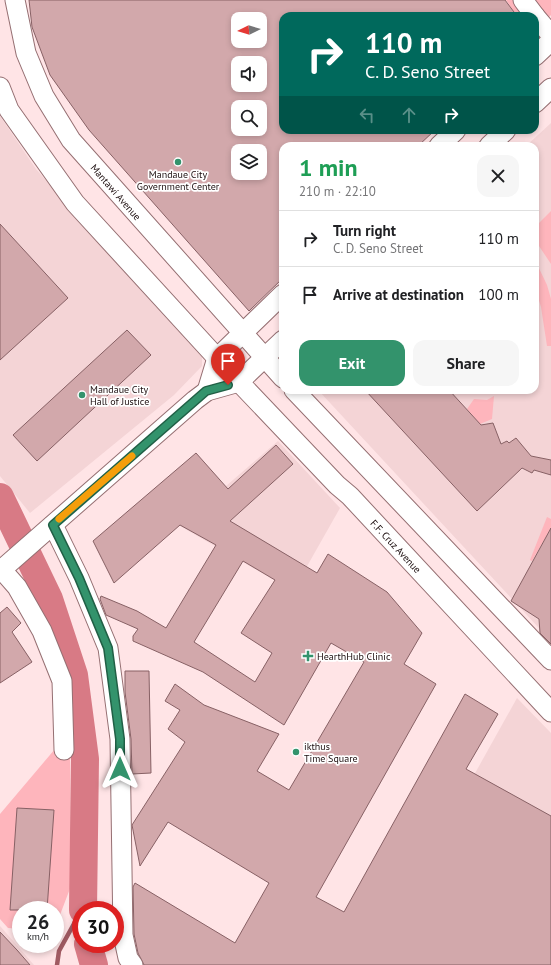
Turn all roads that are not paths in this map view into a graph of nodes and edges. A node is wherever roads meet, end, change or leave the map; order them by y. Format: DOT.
graph roads {
  1 [pos="15,0"];
  2 [pos="523,0"];
  3 [pos="532,12"];
  4 [pos="539,21"];
  5 [pos="551,35"];
  6 [pos="551,41"];
  7 [pos="539,52"];
  8 [pos="0,87"];
  9 [pos="551,88"];
  10 [pos="539,99"];
  11 [pos="452,134"];
  12 [pos="502,134"];
  13 [pos="443,142"];
  14 [pos="493,142"];
  15 [pos="279,298"];
  16 [pos="242,333"];
  17 [pos="279,344"];
  18 [pos="217,358"];
  19 [pos="264,358"];
  20 [pos="279,374"];
  21 [pos="239,382"];
  22 [pos="206,391"];
  23 [pos="298,394"];
  24 [pos="48,529"];
  25 [pos="5,567"];
  26 [pos="551,660"];
  27 [pos="551,712"];
  28 [pos="64,750"];
  29 [pos="133,965"];
  1 -- 16 [label="street, Mantawi Avenue"];
  2 -- 3 [label="street"];
  4 -- 5 [label="street"];
  6 -- 7 [label="street"];
  8 -- 18 [label="street"];
  9 -- 10 [label="street"];
  11 -- 13 [label="street"];
  12 -- 14 [label="street"];
  15 -- 16 [label="street"];
  16 -- 18 [label="street"];
  16 -- 19 [label="street, Mantawi Avenue"];
  17 -- 19 [label="street"];
  18 -- 21 [label="street"];
  18 -- 22 [label="street"];
  19 -- 20 [label="street"];
  19 -- 21 [label="street"];
  21 -- 22 [label="street"];
  21 -- 27 [label="street, F.F. Cruz Avenue"];
  22 -- 24 [label="street"];
  23 -- 26 [label="street"];
  24 -- 25 [label="street"];
  24 -- 29 [label="street"];
  25 -- 28 [label="street"];
}
